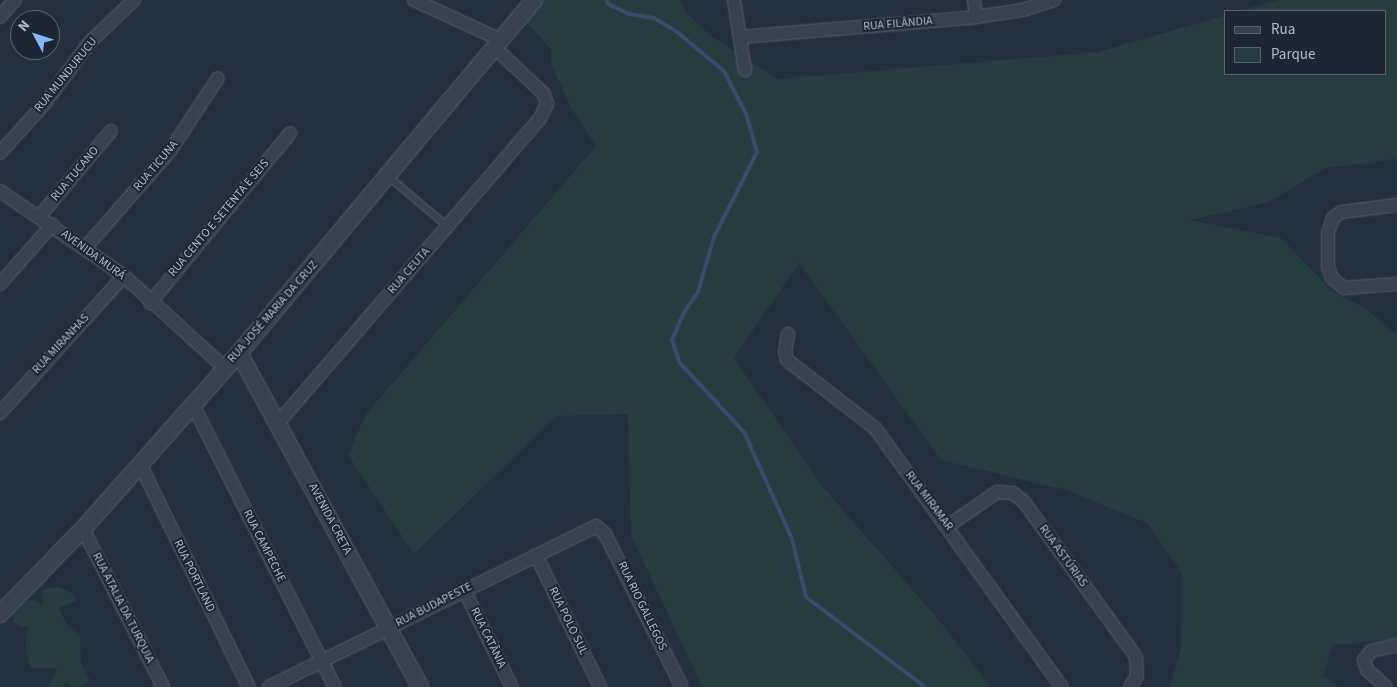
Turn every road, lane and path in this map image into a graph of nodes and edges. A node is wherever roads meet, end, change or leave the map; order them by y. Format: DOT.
graph roads {
  1 [pos="15,0"];
  2 [pos="134,0"];
  3 [pos="414,0"];
  4 [pos="534,0"];
  5 [pos="734,0"];
  6 [pos="974,0"];
  7 [pos="1054,0"];
  8 [pos="0,17"];
  9 [pos="976,18"];
  10 [pos="740,37"];
  11 [pos="498,44"];
  12 [pos="745,70"];
  13 [pos="218,78"];
  14 [pos="111,130"];
  15 [pos="290,133"];
  16 [pos="0,153"];
  17 [pos="388,177"];
  18 [pos="0,191"];
  19 [pos="1397,205"];
  20 [pos="39,217"];
  21 [pos="52,225"];
  22 [pos="447,226"];
  23 [pos="85,248"];
  24 [pos="124,276"];
  25 [pos="0,284"];
  26 [pos="1397,284"];
  27 [pos="150,303"];
  28 [pos="788,334"];
  29 [pos="239,353"];
  30 [pos="226,368"];
  31 [pos="193,405"];
  32 [pos="0,413"];
  33 [pos="278,423"];
  34 [pos="140,464"];
  35 [pos="600,526"];
  36 [pos="948,526"];
  37 [pos="83,529"];
  38 [pos="536,555"];
  39 [pos="464,590"];
  40 [pos="0,614"];
  41 [pos="389,628"];
  42 [pos="1397,645"];
  43 [pos="321,660"];
  44 [pos="1381,683"];
  45 [pos="163,687"];
  46 [pos="249,687"];
  47 [pos="269,687"];
  48 [pos="335,687"];
  49 [pos="420,687"];
  50 [pos="512,687"];
  51 [pos="600,687"];
  52 [pos="682,687"];
  53 [pos="1062,687"];
  54 [pos="1130,687"];
  1 -- 8 [label="street"];
  2 -- 16 [label="street, RUA MUNDURUCU"];
  3 -- 11 [label="street"];
  4 -- 11 [label="street, RUA JOSÉ MARIA DA CRUZ"];
  5 -- 10 [label="street"];
  6 -- 9 [label="street"];
  7 -- 9 [label="street, RUA FILÂNDIA"];
  9 -- 10 [label="street, RUA FILÂNDIA"];
  10 -- 12 [label="street"];
  11 -- 17 [label="street, RUA JOSÉ MARIA DA CRUZ"];
  11 -- 22 [label="street, RUA CEUTA"];
  13 -- 23 [label="street, RUA TICUNA"];
  14 -- 20 [label="street, RUA TUCANO"];
  15 -- 27 [label="street, RUA CENTO E SETENTA E SEIS"];
  17 -- 22 [label="lane"];
  17 -- 29 [label="street, RUA JOSÉ MARIA DA CRUZ"];
  18 -- 20 [label="street, AVENIDA MURÁ"];
  19 -- 26 [label="street"];
  20 -- 21 [label="street, AVENIDA MURÁ"];
  21 -- 23 [label="street, AVENIDA MURÁ"];
  21 -- 25 [label="street"];
  22 -- 33 [label="street, RUA CEUTA"];
  23 -- 24 [label="street, AVENIDA MURÁ"];
  24 -- 27 [label="street, AVENIDA MURÁ"];
  24 -- 32 [label="street, RUA MIRANHAS"];
  27 -- 30 [label="street, AVENIDA MURÁ"];
  28 -- 36 [label="street, RUA MIRAMAR"];
  29 -- 30 [label="street, RUA JOSÉ MARIA DA CRUZ"];
  29 -- 33 [label="street, AVENIDA CRETA"];
  30 -- 31 [label="street, RUA JOSÉ MARIA DA CRUZ"];
  31 -- 34 [label="street, RUA JOSÉ MARIA DA CRUZ"];
  31 -- 43 [label="street, RUA CAMPECHE"];
  33 -- 41 [label="street, AVENIDA CRETA"];
  34 -- 37 [label="street, RUA JOSÉ MARIA DA CRUZ"];
  34 -- 46 [label="street, RUA PORTLAND"];
  35 -- 38 [label="street, RUA BUDAPESTE"];
  35 -- 52 [label="street, RUA RIO GALLEGOS"];
  36 -- 53 [label="street, RUA MIRAMAR"];
  36 -- 54 [label="street, RUA ASTÚRIAS"];
  37 -- 40 [label="street, RUA JOSÉ MARIA DA CRUZ"];
  37 -- 45 [label="street, RUA ATALIA DA TURQUIA"];
  38 -- 39 [label="street, RUA BUDAPESTE"];
  38 -- 51 [label="street, RUA POLO SUL"];
  39 -- 41 [label="street, RUA BUDAPESTE"];
  39 -- 50 [label="street, RUA CATÂNIA"];
  41 -- 43 [label="street, RUA BUDAPESTE"];
  41 -- 49 [label="street, AVENIDA CRETA"];
  42 -- 44 [label="street"];
  43 -- 47 [label="street, RUA BUDAPESTE"];
  43 -- 48 [label="street, RUA CAMPECHE"];
}
